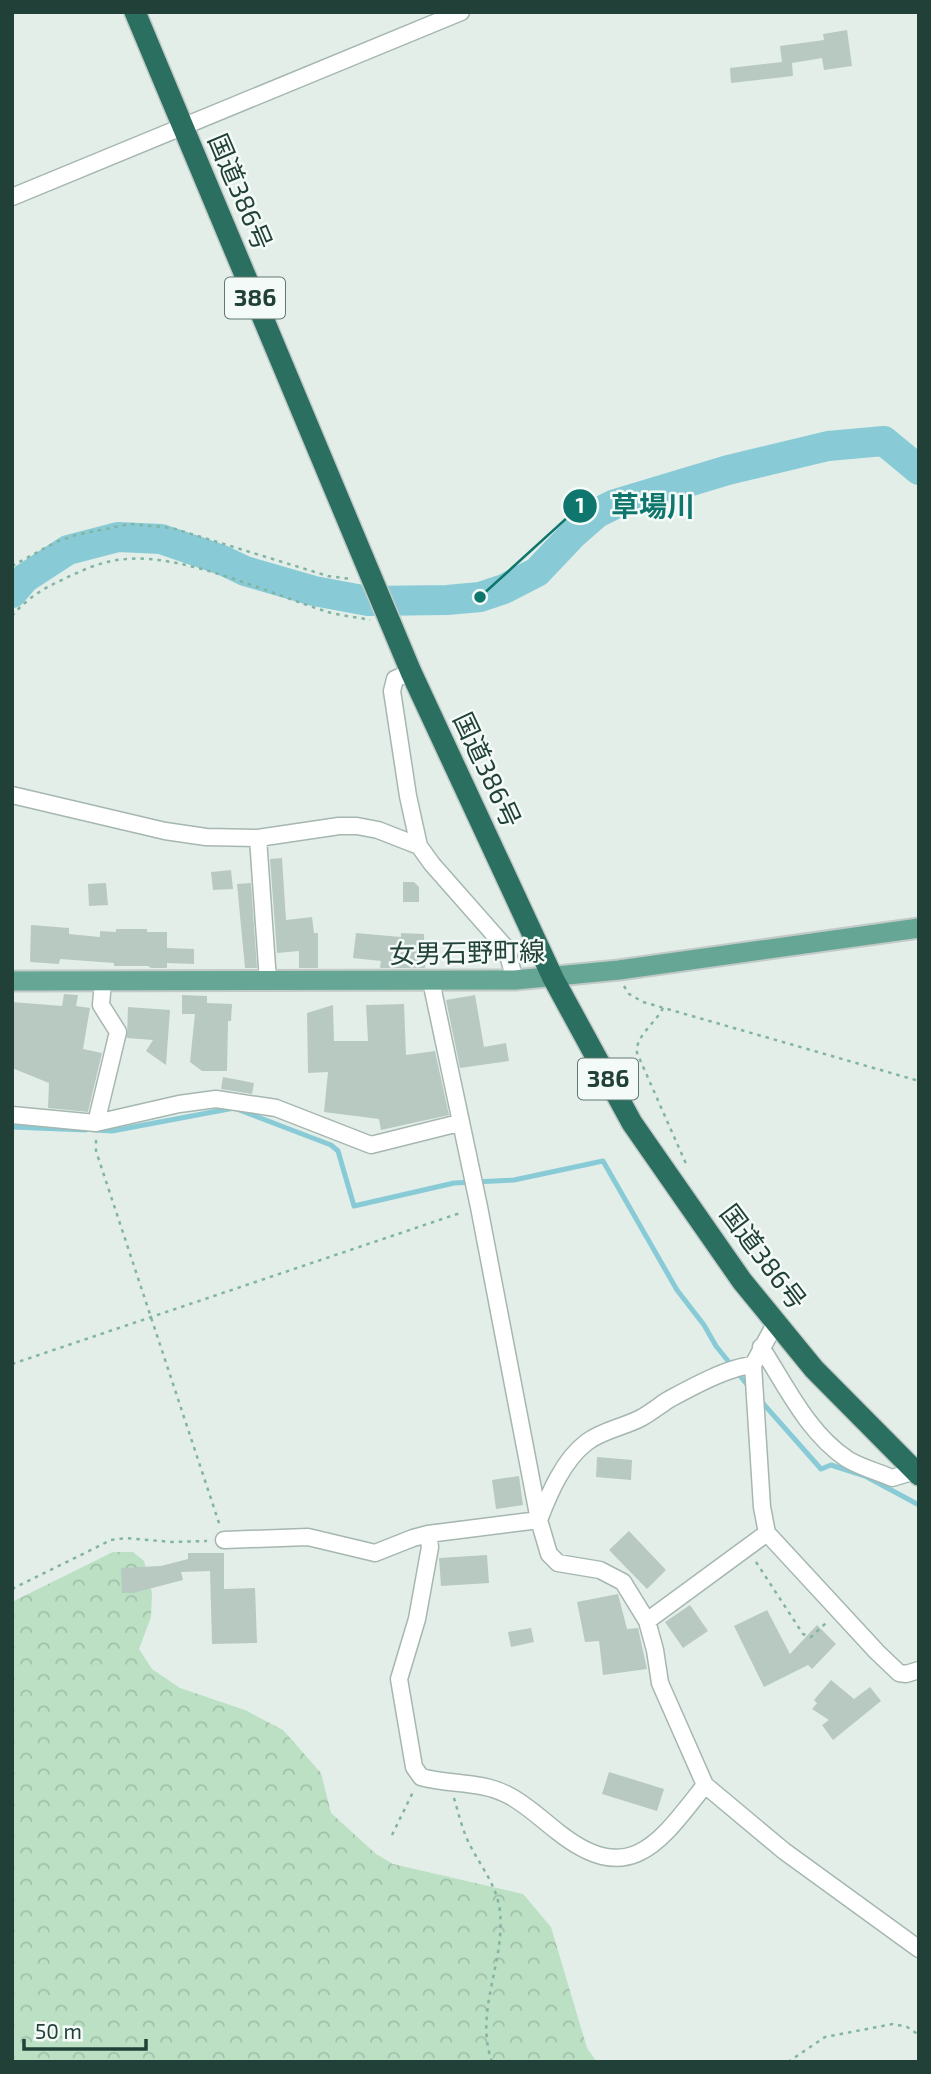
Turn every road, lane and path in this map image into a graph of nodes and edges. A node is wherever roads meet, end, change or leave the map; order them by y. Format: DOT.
graph roads {
  1 [pos="135,12"];
  2 [pos="461,12"];
  3 [pos="183,127"];
  4 [pos="12,197"];
  5 [pos="12,566"];
  6 [pos="375,583"];
  7 [pos="12,616"];
  8 [pos="391,623"];
  9 [pos="411,672"];
  10 [pos="12,795"];
  11 [pos="258,838"];
  12 [pos="419,846"];
  13 [pos="919,928"];
  14 [pos="620,970"];
  15 [pos="553,978"];
  16 [pos="515,980"];
  17 [pos="12,981"];
  18 [pos="103,981"];
  19 [pos="268,981"];
  20 [pos="431,981"];
  21 [pos="663,1008"];
  22 [pos="919,1081"];
  23 [pos="12,1115"];
  24 [pos="96,1123"];
  25 [pos="461,1125"];
  26 [pos="693,1176"];
  27 [pos="479,1207"];
  28 [pos="152,1317"];
  29 [pos="776,1322"];
  30 [pos="761,1347"];
  31 [pos="12,1364"];
  32 [pos="753,1365"];
  33 [pos="917,1473"];
  34 [pos="539,1520"];
  35 [pos="767,1533"];
  36 [pos="428,1534"];
  37 [pos="224,1540"];
  38 [pos="747,1548"];
  39 [pos="12,1589"];
  40 [pos="839,1611"];
  41 [pos="647,1621"];
  42 [pos="919,1670"];
  43 [pos="421,1777"];
  44 [pos="445,1781"];
  45 [pos="705,1785"];
  46 [pos="392,1835"];
  47 [pos="919,1949"];
  48 [pos="919,2035"];
  49 [pos="492,2062"];
  50 [pos="788,2062"];
  1 -- 3 [label="highway, 国道386号 / 386"];
  2 -- 3 [label="street"];
  3 -- 4 [label="street"];
  3 -- 6 [label="highway, 国道386号 / 386"];
  5 -- 6 [label="path"];
  6 -- 8 [label="highway, 国道386号 / 386"];
  7 -- 8 [label="path"];
  8 -- 9 [label="highway, 国道386号 / 386"];
  9 -- 12 [label="street"];
  9 -- 15 [label="highway, 国道386号 / 386"];
  10 -- 11 [label="street"];
  11 -- 12 [label="street"];
  11 -- 19 [label="street"];
  12 -- 16 [label="street"];
  13 -- 14 [label="main road, 女男石野町線"];
  14 -- 15 [label="main road, 女男石野町線"];
  14 -- 21 [label="path"];
  15 -- 16 [label="main road, 女男石野町線"];
  15 -- 29 [label="highway, 国道386号 / 386"];
  16 -- 20 [label="main road, 女男石野町線"];
  17 -- 18 [label="main road, 女男石野町線"];
  18 -- 19 [label="main road, 女男石野町線"];
  18 -- 24 [label="street"];
  19 -- 20 [label="main road, 女男石野町線"];
  20 -- 25 [label="street"];
  21 -- 22 [label="path"];
  21 -- 26 [label="path"];
  23 -- 24 [label="street"];
  24 -- 25 [label="street"];
  24 -- 28 [label="path"];
  25 -- 27 [label="street"];
  27 -- 28 [label="path"];
  27 -- 34 [label="street"];
  28 -- 31 [label="path"];
  28 -- 37 [label="path"];
  29 -- 30 [label="street"];
  29 -- 33 [label="highway, 国道386号 / 386"];
  30 -- 32 [label="street"];
  30 -- 33 [label="street"];
  32 -- 34 [label="street"];
  32 -- 35 [label="street"];
  34 -- 36 [label="street"];
  34 -- 41 [label="street"];
  35 -- 38 [label="street"];
  35 -- 40 [label="street"];
  36 -- 37 [label="street"];
  36 -- 43 [label="street"];
  37 -- 39 [label="path"];
  38 -- 40 [label="path"];
  38 -- 41 [label="street"];
  40 -- 42 [label="street"];
  41 -- 45 [label="street"];
  43 -- 44 [label="street"];
  43 -- 46 [label="path"];
  44 -- 45 [label="street"];
  44 -- 49 [label="path"];
  45 -- 47 [label="street"];
  48 -- 50 [label="path"];
}
